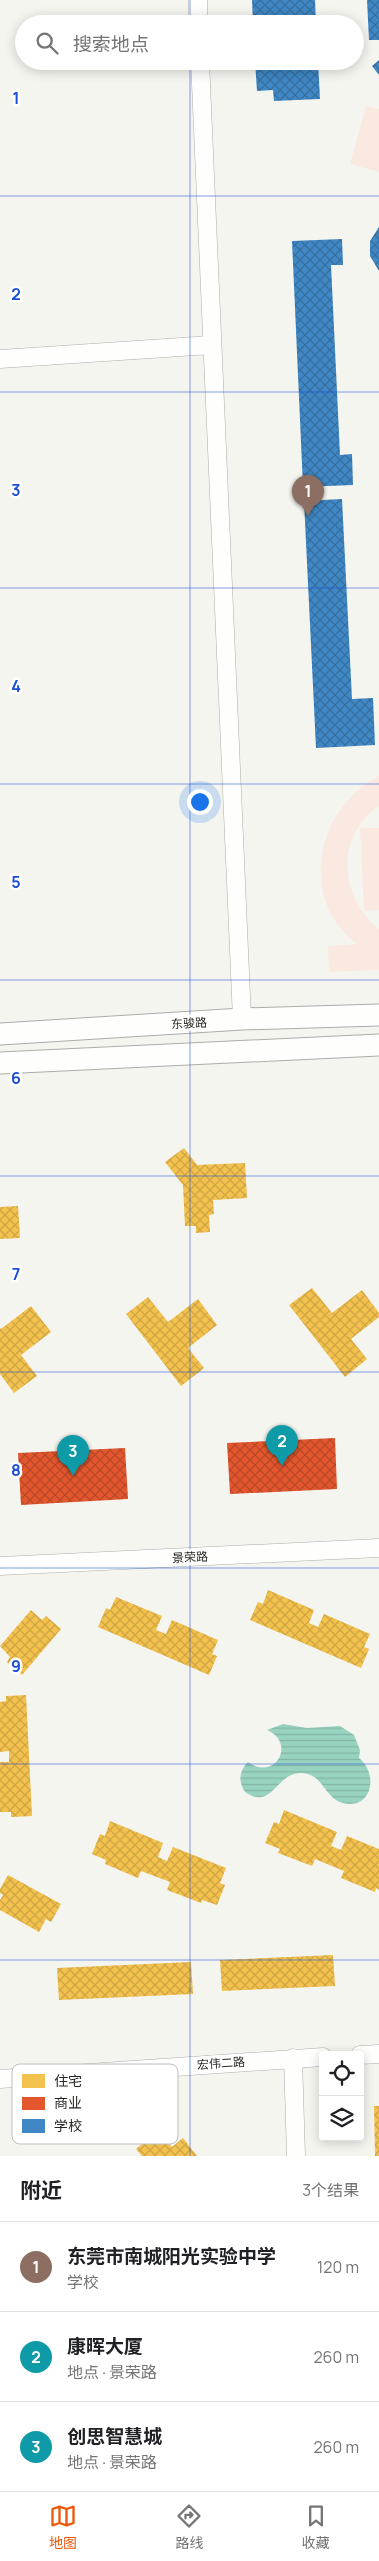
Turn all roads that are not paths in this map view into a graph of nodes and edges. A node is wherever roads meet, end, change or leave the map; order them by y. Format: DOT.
graph roads {
  1 [pos="198,0"];
  2 [pos="198,15"];
  3 [pos="200,70"];
  4 [pos="211,344"];
  5 [pos="0,359"];
  6 [pos="379,1015"];
  7 [pos="242,1019"];
  8 [pos="0,1034"];
  9 [pos="379,1045"];
  10 [pos="0,1063"];
  11 [pos="379,1548"];
  12 [pos="0,1566"];
  13 [pos="379,2054"];
  14 [pos="364,2055"];
  15 [pos="319,2057"];
  16 [pos="293,2058"];
  17 [pos="178,2066"];
  18 [pos="296,2156"];
  1 -- 2 [label="street"];
  3 -- 4 [label="street"];
  4 -- 5 [label="street"];
  4 -- 7 [label="street"];
  6 -- 7 [label="street, 东骏路"];
  7 -- 8 [label="street, 东骏路"];
  9 -- 10 [label="street"];
  11 -- 12 [label="street, 景荣路"];
  13 -- 14 [label="street"];
  15 -- 16 [label="street, 宏伟二路"];
  16 -- 17 [label="street, 宏伟二路"];
  16 -- 18 [label="street"];
}
